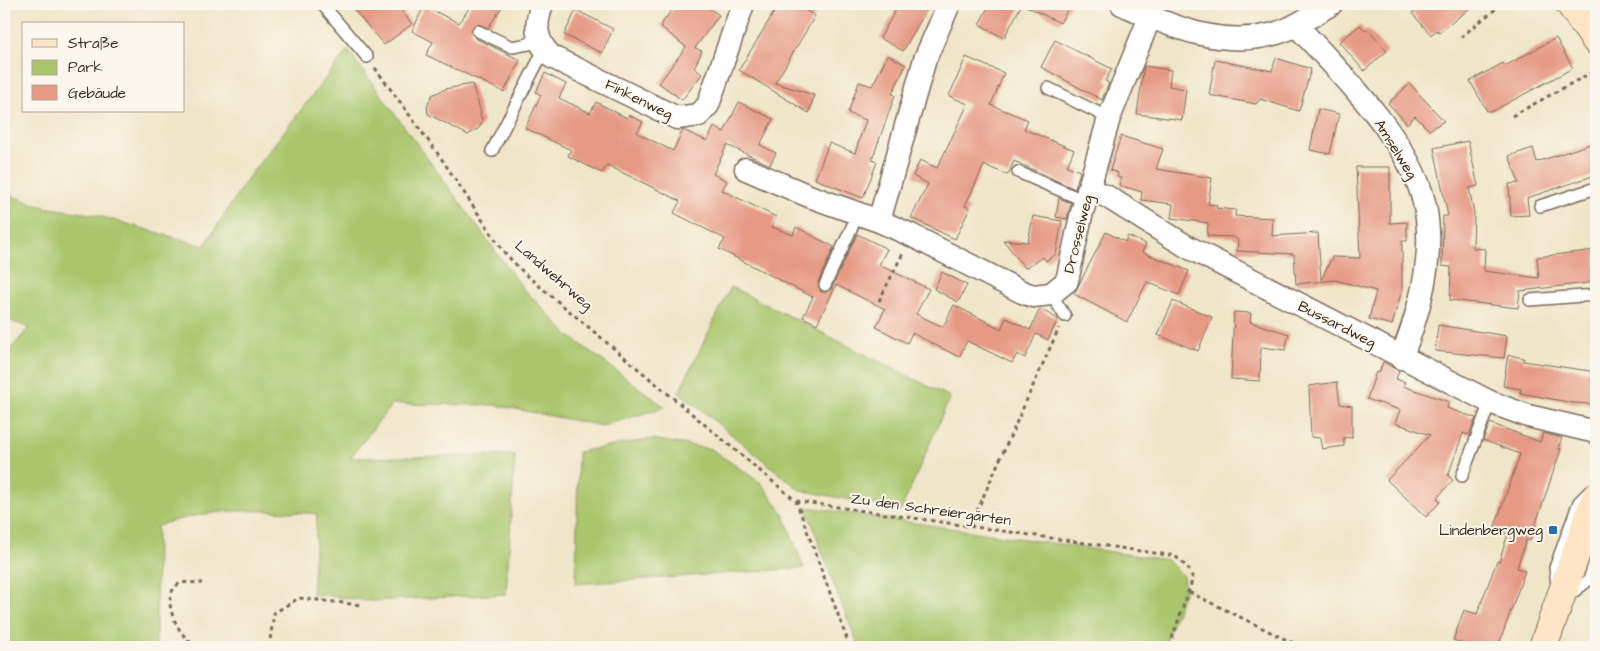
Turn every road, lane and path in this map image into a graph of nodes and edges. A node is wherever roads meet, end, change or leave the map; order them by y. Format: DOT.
graph roads {
  1 [pos="322,4"];
  2 [pos="542,4"];
  3 [pos="743,4"];
  4 [pos="949,4"];
  5 [pos="1122,4"];
  6 [pos="1331,4"];
  7 [pos="1502,4"];
  8 [pos="1150,17"];
  9 [pos="1296,25"];
  10 [pos="478,31"];
  11 [pos="1461,37"];
  12 [pos="542,46"];
  13 [pos="367,57"];
  14 [pos="1596,70"];
  15 [pos="1048,88"];
  16 [pos="1512,116"];
  17 [pos="1109,118"];
  18 [pos="492,151"];
  19 [pos="746,169"];
  20 [pos="1018,172"];
  21 [pos="1596,188"];
  22 [pos="1087,195"];
  23 [pos="1540,206"];
  24 [pos="869,218"];
  25 [pos="911,235"];
  26 [pos="825,285"];
  27 [pos="1051,294"];
  28 [pos="1596,295"];
  29 [pos="1530,300"];
  30 [pos="879,302"];
  31 [pos="1064,316"];
  32 [pos="1401,358"];
  33 [pos="1490,402"];
  34 [pos="1596,432"];
  35 [pos="1462,476"];
  36 [pos="1596,486"];
  37 [pos="1596,498"];
  38 [pos="796,501"];
  39 [pos="970,526"];
  40 [pos="1596,559"];
  41 [pos="202,583"];
  42 [pos="1189,592"];
  43 [pos="1558,603"];
  44 [pos="361,605"];
  45 [pos="197,647"];
  46 [pos="269,647"];
  47 [pos="850,647"];
  48 [pos="1169,647"];
  49 [pos="1301,647"];
  50 [pos="1543,647"];
  1 -- 13 [label="lane"];
  2 -- 12 [label="street"];
  3 -- 12 [label="street, Finkenweg"];
  4 -- 24 [label="street"];
  5 -- 8 [label="street"];
  6 -- 9 [label="street"];
  7 -- 11 [label="path"];
  8 -- 9 [label="street"];
  8 -- 17 [label="street, Drosselweg"];
  9 -- 32 [label="street, Amselweg"];
  10 -- 12 [label="lane"];
  12 -- 18 [label="lane"];
  13 -- 38 [label="path, Landwehrweg"];
  14 -- 16 [label="path"];
  15 -- 17 [label="lane"];
  17 -- 22 [label="street, Drosselweg"];
  19 -- 24 [label="street"];
  20 -- 22 [label="lane"];
  21 -- 23 [label="lane"];
  22 -- 27 [label="street, Drosselweg"];
  22 -- 32 [label="street, Bussardweg"];
  24 -- 25 [label="street"];
  24 -- 26 [label="lane"];
  25 -- 27 [label="street"];
  25 -- 30 [label="path"];
  27 -- 31 [label="lane"];
  28 -- 29 [label="lane"];
  31 -- 39 [label="path"];
  32 -- 33 [label="street, Bussardweg"];
  33 -- 34 [label="street, Bussardweg"];
  33 -- 35 [label="lane"];
  36 -- 43 [label="lane"];
  37 -- 43 [label="street"];
  38 -- 39 [label="path, Zu den Schreiergärten"];
  38 -- 47 [label="path"];
  39 -- 42 [label="path, Zu den Schreiergärten"];
  40 -- 43 [label="lane"];
  41 -- 45 [label="path"];
  42 -- 48 [label="path"];
  42 -- 49 [label="path"];
  43 -- 50 [label="street"];
  44 -- 46 [label="path"];
}
